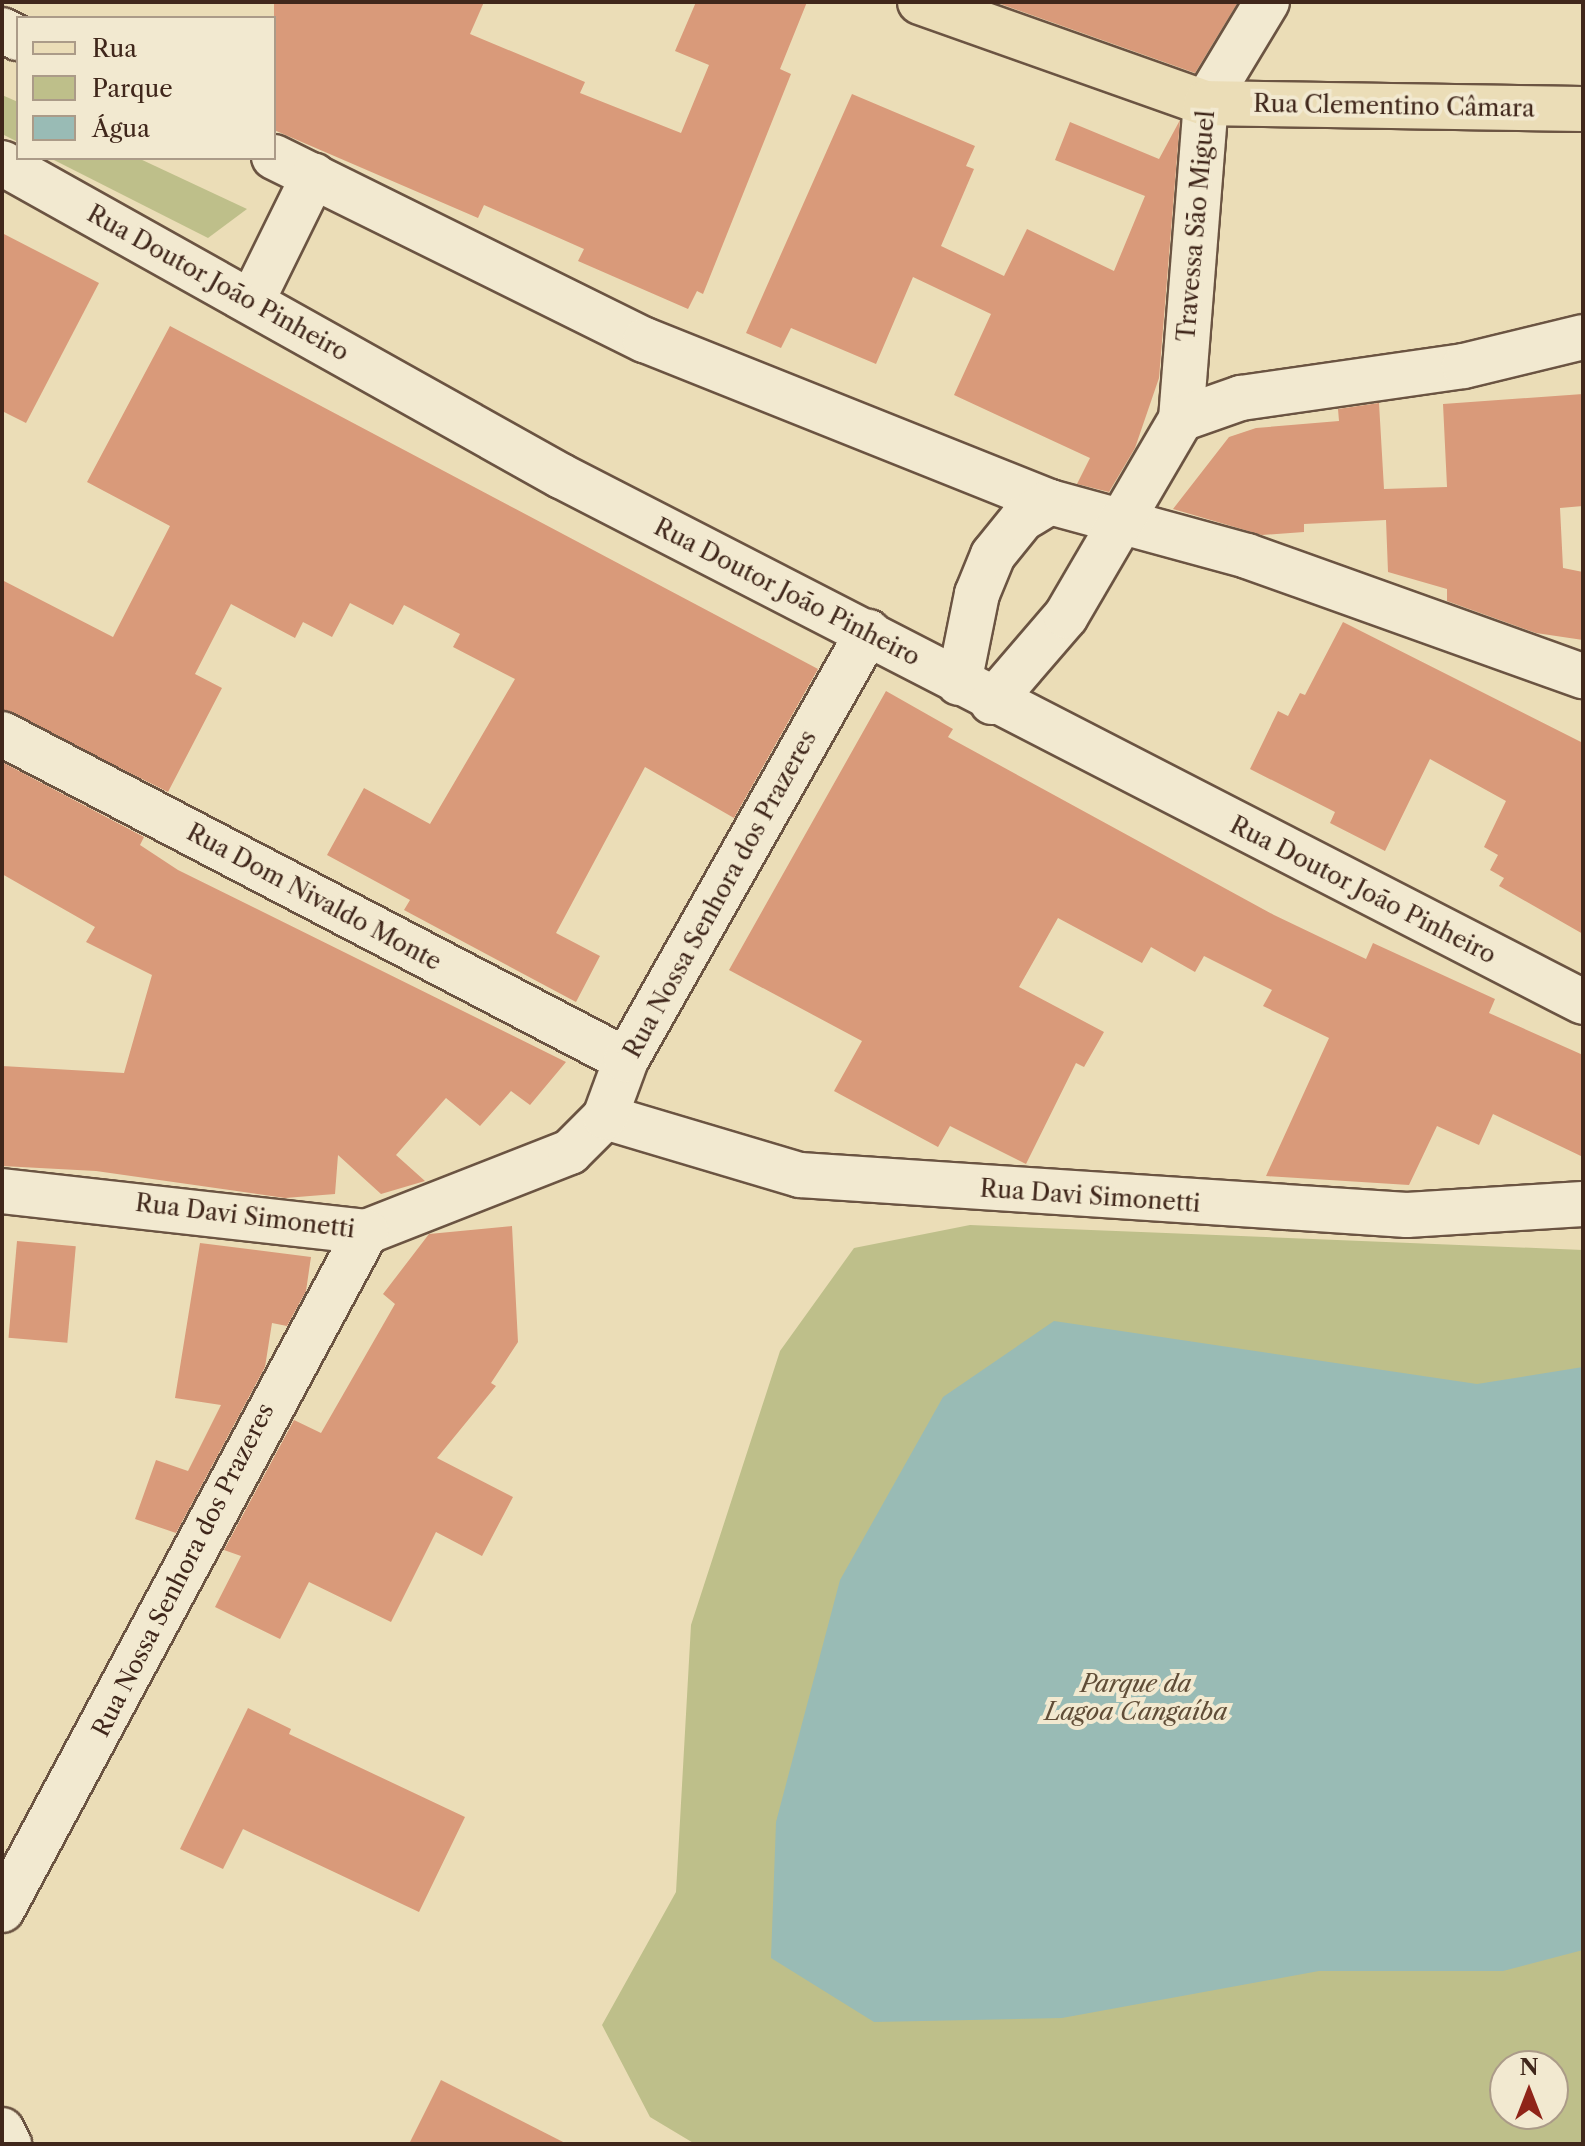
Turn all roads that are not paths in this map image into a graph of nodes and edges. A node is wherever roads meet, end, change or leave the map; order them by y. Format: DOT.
graph roads {
  1 [pos="920,2"];
  2 [pos="1267,2"];
  3 [pos="1206,103"];
  4 [pos="1583,109"];
  5 [pos="276,158"];
  6 [pos="2,163"];
  7 [pos="314,175"];
  8 [pos="252,301"];
  9 [pos="1583,337"];
  10 [pos="1181,419"];
  11 [pos="1050,502"];
  12 [pos="1119,523"];
  13 [pos="868,632"];
  14 [pos="1583,676"];
  15 [pos="976,692"];
  16 [pos="2,734"];
  17 [pos="1583,1002"];
  18 [pos="626,1060"];
  19 [pos="605,1117"];
  20 [pos="570,1152"];
  21 [pos="2,1191"];
  22 [pos="1583,1204"];
  23 [pos="366,1232"];
  24 [pos="2,1910"];
  25 [pos="2,2130"];
  26 [pos="9,2144"];
  1 -- 3 [label="main road, Rua Clementino Câmara"];
  2 -- 3 [label="street, Travessa São Miguel"];
  3 -- 4 [label="main road, Rua Clementino Câmara"];
  3 -- 10 [label="street, Travessa São Miguel"];
  5 -- 7 [label="street"];
  6 -- 8 [label="street, Rua Doutor João Pinheiro"];
  7 -- 8 [label="street"];
  7 -- 11 [label="street"];
  8 -- 13 [label="street, Rua Doutor João Pinheiro"];
  9 -- 10 [label="street"];
  10 -- 12 [label="street"];
  11 -- 12 [label="street"];
  11 -- 15 [label="street"];
  12 -- 14 [label="street"];
  12 -- 15 [label="street"];
  13 -- 15 [label="street, Rua Doutor João Pinheiro"];
  13 -- 18 [label="street, Rua Nossa Senhora dos Prazeres"];
  15 -- 17 [label="street, Rua Doutor João Pinheiro"];
  16 -- 18 [label="street, Rua Dom Nivaldo Monte"];
  18 -- 19 [label="street, Rua Nossa Senhora dos Prazeres"];
  19 -- 20 [label="street, Rua Nossa Senhora dos Prazeres"];
  19 -- 22 [label="street, Rua Davi Simonetti"];
  20 -- 23 [label="street, Rua Davi Simonetti"];
  21 -- 23 [label="street, Rua Davi Simonetti"];
  23 -- 24 [label="street, Rua Nossa Senhora dos Prazeres"];
  25 -- 26 [label="street"];
}
